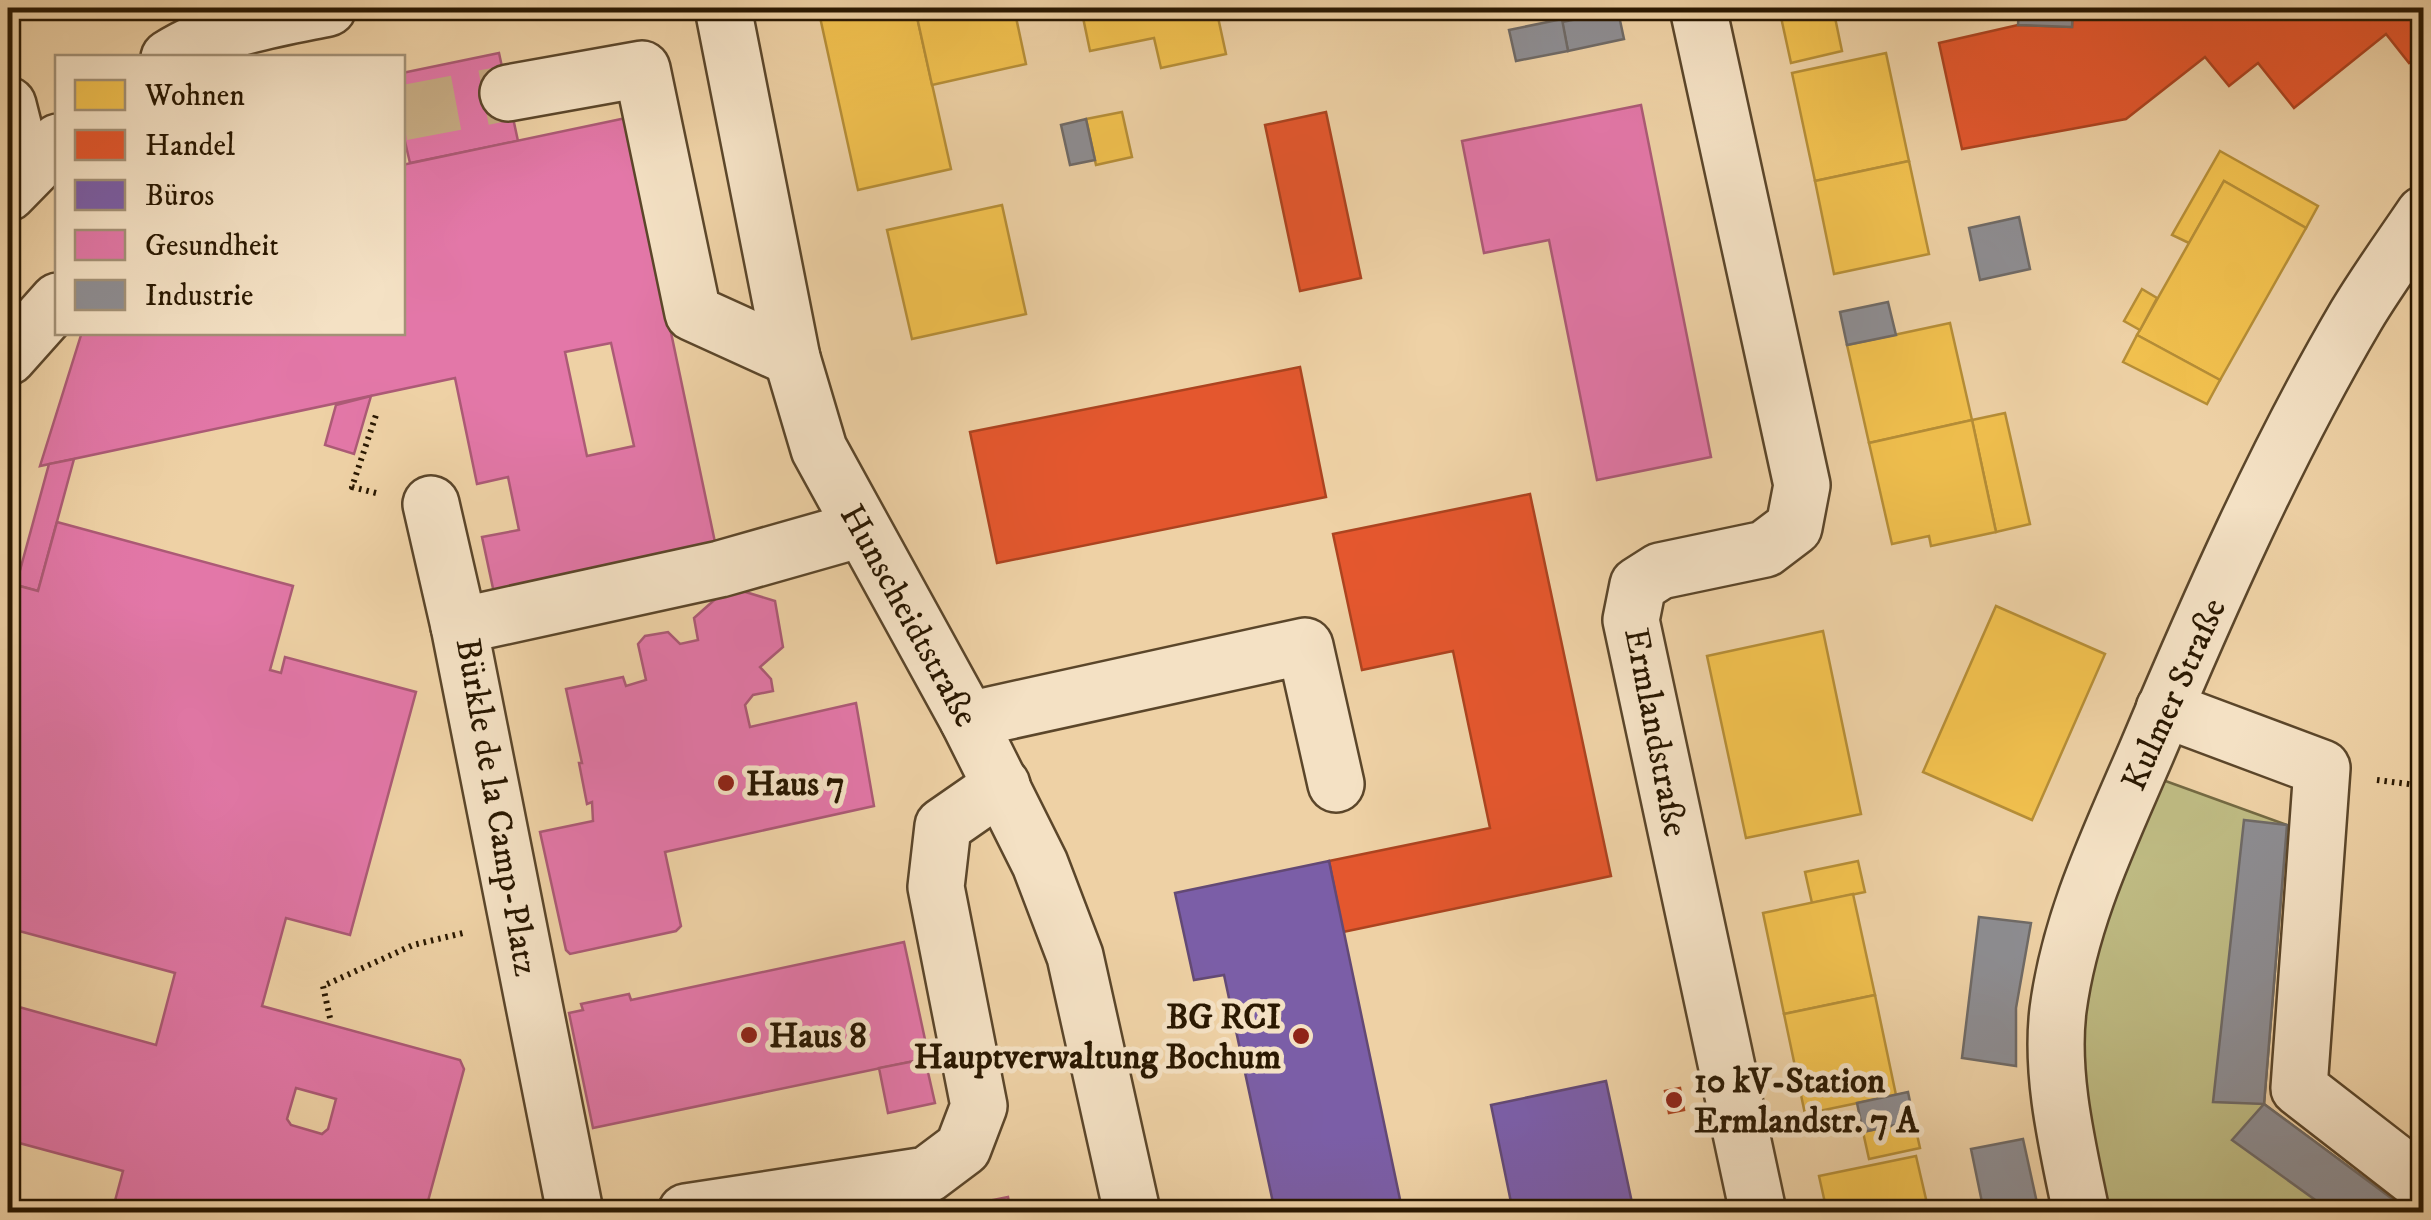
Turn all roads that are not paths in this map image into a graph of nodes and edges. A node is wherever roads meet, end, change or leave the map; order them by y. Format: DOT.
graph roads {
  1 [pos="328,8"];
  2 [pos="723,8"];
  3 [pos="1698,8"];
  4 [pos="174,55"];
  5 [pos="508,93"];
  6 [pos="8,105"];
  7 [pos="30,169"];
  8 [pos="2424,214"];
  9 [pos="55,304"];
  10 [pos="8,356"];
  11 [pos="792,358"];
  12 [pos="431,504"];
  13 [pos="862,529"];
  14 [pos="459,626"];
  15 [pos="2164,709"];
  16 [pos="968,720"];
  17 [pos="1336,784"];
  18 [pos="1002,785"];
  19 [pos="2424,1185"];
  20 [pos="575,1212"];
  21 [pos="686,1212"];
  22 [pos="1132,1212"];
  23 [pos="1758,1212"];
  24 [pos="2080,1212"];
  1 -- 4 [label="street"];
  2 -- 11 [label="street, Hunscheidtstraße"];
  3 -- 23 [label="street, Ermlandstraße"];
  5 -- 11 [label="street"];
  6 -- 7 [label="street"];
  8 -- 15 [label="street, Kulmer Straße"];
  9 -- 10 [label="street"];
  11 -- 13 [label="street, Hunscheidtstraße"];
  12 -- 14 [label="street"];
  13 -- 14 [label="street, Bürkle de la Camp-Platz"];
  13 -- 16 [label="street, Hunscheidtstraße"];
  14 -- 20 [label="street, Bürkle de la Camp-Platz"];
  15 -- 19 [label="street"];
  15 -- 24 [label="street, Kulmer Straße"];
  16 -- 17 [label="street"];
  16 -- 18 [label="street, Hunscheidtstraße"];
  18 -- 21 [label="street"];
  18 -- 22 [label="street, Hunscheidtstraße"];
}
